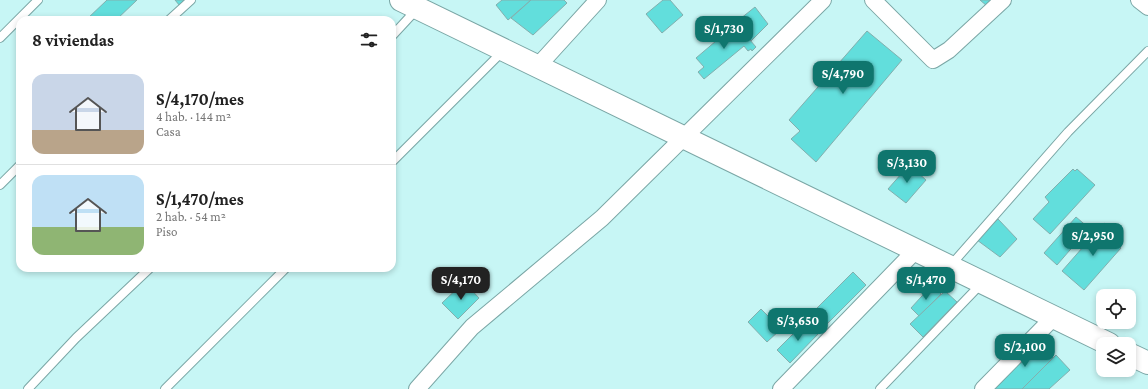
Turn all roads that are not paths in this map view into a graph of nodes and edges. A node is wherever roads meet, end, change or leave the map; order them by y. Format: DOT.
graph roads {
  1 [pos="38,0"];
  2 [pos="191,0"];
  3 [pos="598,0"];
  4 [pos="823,0"];
  5 [pos="873,0"];
  6 [pos="1002,0"];
  7 [pos="1140,0"];
  8 [pos="409,4"];
  9 [pos="1148,7"];
  10 [pos="22,16"];
  11 [pos="174,16"];
  12 [pos="16,22"];
  13 [pos="396,28"];
  14 [pos="0,38"];
  15 [pos="503,50"];
  16 [pos="1148,51"];
  17 [pos="538,66"];
  18 [pos="683,137"];
  19 [pos="396,158"];
  20 [pos="16,169"];
  21 [pos="0,185"];
  22 [pos="916,250"];
  23 [pos="949,266"];
  24 [pos="146,272"];
  25 [pos="282,272"];
  26 [pos="983,283"];
  27 [pos="1054,317"];
  28 [pos="1096,338"];
  29 [pos="1136,357"];
  30 [pos="1148,363"];
  31 [pos="28,389"];
  32 [pos="165,389"];
  33 [pos="417,389"];
  34 [pos="781,389"];
  35 [pos="880,389"];
  36 [pos="983,389"];
  1 -- 10 [label="lane"];
  2 -- 11 [label="lane"];
  3 -- 17 [label="street"];
  4 -- 18 [label="street"];
  5 -- 6 [label="street"];
  7 -- 9 [label="street"];
  8 -- 13 [label="lane"];
  8 -- 15 [label="main road"];
  12 -- 14 [label="lane"];
  15 -- 17 [label="main road"];
  15 -- 19 [label="lane"];
  16 -- 23 [label="lane"];
  17 -- 18 [label="main road"];
  18 -- 22 [label="main road"];
  18 -- 33 [label="street"];
  20 -- 21 [label="lane"];
  22 -- 23 [label="main road"];
  22 -- 34 [label="street"];
  23 -- 26 [label="main road"];
  24 -- 31 [label="lane"];
  25 -- 32 [label="lane"];
  26 -- 27 [label="main road"];
  26 -- 35 [label="lane"];
  27 -- 28 [label="main road"];
  27 -- 36 [label="street"];
  29 -- 30 [label="main road"];
}
